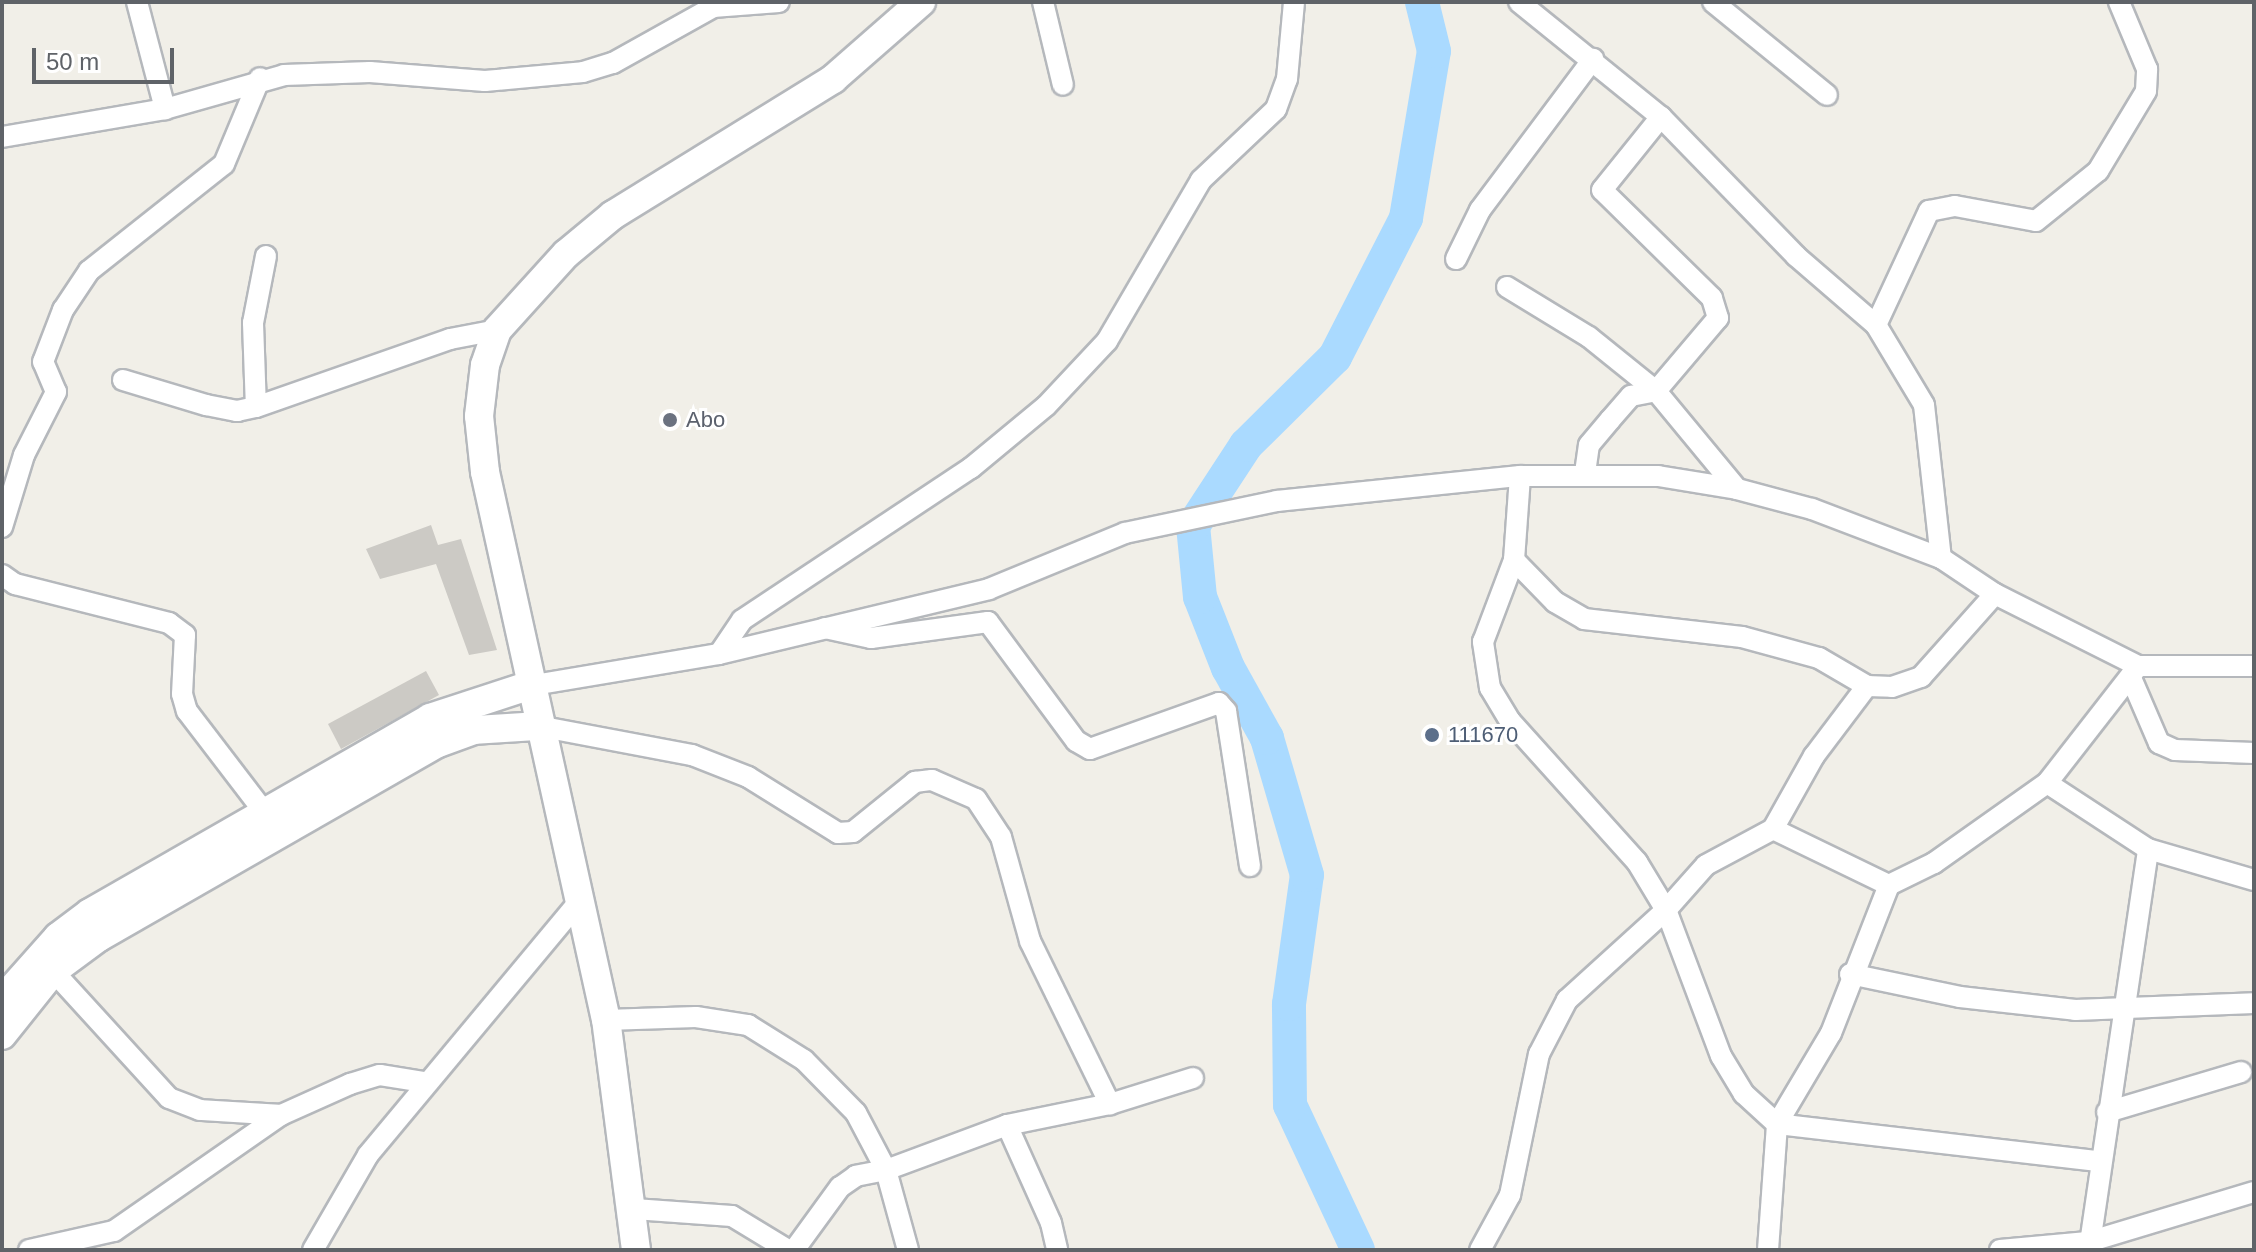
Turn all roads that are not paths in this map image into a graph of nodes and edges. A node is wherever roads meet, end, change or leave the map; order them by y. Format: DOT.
graph roads {
  1 [pos="137,2"];
  2 [pos="779,2"];
  3 [pos="921,2"];
  4 [pos="1043,2"];
  5 [pos="1294,2"];
  6 [pos="1519,2"];
  7 [pos="1713,2"];
  8 [pos="2119,2"];
  9 [pos="1593,59"];
  10 [pos="260,78"];
  11 [pos="1063,85"];
  12 [pos="1827,95"];
  13 [pos="165,109"];
  14 [pos="1661,117"];
  15 [pos="2,137"];
  16 [pos="266,256"];
  17 [pos="1456,259"];
  18 [pos="1507,287"];
  19 [pos="1876,325"];
  20 [pos="497,330"];
  21 [pos="123,380"];
  22 [pos="1656,391"];
  23 [pos="256,407"];
  24 [pos="1585,473"];
  25 [pos="1520,476"];
  26 [pos="1737,489"];
  27 [pos="2,527"];
  28 [pos="1941,558"];
  29 [pos="1514,560"];
  30 [pos="2,575"];
  31 [pos="1995,594"];
  32 [pos="822,627"];
  33 [pos="719,654"];
  34 [pos="2254,666"];
  35 [pos="2134,672"];
  36 [pos="528,686"];
  37 [pos="1867,686"];
  38 [pos="538,726"];
  39 [pos="2254,753"];
  40 [pos="2047,783"];
  41 [pos="265,813"];
  42 [pos="1773,829"];
  43 [pos="2148,849"];
  44 [pos="1250,866"];
  45 [pos="2254,880"];
  46 [pos="1889,885"];
  47 [pos="580,901"];
  48 [pos="1666,910"];
  49 [pos="53,971"];
  50 [pos="1850,974"];
  51 [pos="2,1000"];
  52 [pos="2254,1003"];
  53 [pos="2126,1012"];
  54 [pos="606,1020"];
  55 [pos="2,1035"];
  56 [pos="2241,1072"];
  57 [pos="1193,1078"];
  58 [pos="424,1082"];
  59 [pos="1110,1104"];
  60 [pos="2107,1112"];
  61 [pos="281,1115"];
  62 [pos="1777,1124"];
  63 [pos="1007,1125"];
  64 [pos="2099,1161"];
  65 [pos="886,1170"];
  66 [pos="2254,1192"];
  67 [pos="634,1209"];
  68 [pos="114,1231"];
  69 [pos="2089,1246"];
  70 [pos="29,1250"];
  71 [pos="99,1250"];
  72 [pos="313,1250"];
  73 [pos="636,1250"];
  74 [pos="788,1250"];
  75 [pos="794,1250"];
  76 [pos="908,1250"];
  77 [pos="1057,1250"];
  78 [pos="1480,1250"];
  79 [pos="1768,1250"];
  80 [pos="2000,1250"];
  1 -- 13 [label="street"];
  2 -- 10 [label="street"];
  3 -- 20 [label="main road"];
  4 -- 11 [label="street"];
  5 -- 33 [label="street"];
  6 -- 9 [label="street"];
  7 -- 12 [label="street"];
  8 -- 19 [label="street"];
  9 -- 14 [label="street"];
  9 -- 17 [label="street"];
  10 -- 13 [label="street"];
  10 -- 27 [label="street"];
  13 -- 15 [label="street"];
  14 -- 19 [label="street"];
  14 -- 22 [label="street"];
  16 -- 23 [label="street"];
  18 -- 22 [label="street"];
  19 -- 28 [label="street"];
  20 -- 23 [label="street"];
  20 -- 36 [label="main road"];
  21 -- 23 [label="street"];
  22 -- 24 [label="street"];
  22 -- 26 [label="street"];
  24 -- 25 [label="street"];
  24 -- 26 [label="street"];
  25 -- 29 [label="street"];
  25 -- 32 [label="street"];
  26 -- 28 [label="street"];
  28 -- 31 [label="street"];
  29 -- 37 [label="street"];
  29 -- 48 [label="street"];
  30 -- 41 [label="street"];
  31 -- 35 [label="street"];
  31 -- 37 [label="street"];
  32 -- 33 [label="street"];
  32 -- 44 [label="street"];
  33 -- 36 [label="street"];
  34 -- 35 [label="street"];
  35 -- 39 [label="street"];
  35 -- 40 [label="street"];
  36 -- 38 [label="main road"];
  36 -- 41 [label="main road"];
  37 -- 42 [label="street"];
  38 -- 47 [label="main road"];
  38 -- 49 [label="main road"];
  38 -- 59 [label="street"];
  40 -- 43 [label="street"];
  40 -- 46 [label="street"];
  41 -- 51 [label="main road"];
  42 -- 46 [label="street"];
  42 -- 48 [label="street"];
  43 -- 45 [label="street"];
  43 -- 53 [label="street"];
  46 -- 50 [label="street"];
  47 -- 54 [label="main road"];
  47 -- 58 [label="street"];
  48 -- 62 [label="street"];
  48 -- 78 [label="street"];
  49 -- 55 [label="main road"];
  49 -- 61 [label="street"];
  50 -- 53 [label="street"];
  50 -- 62 [label="street"];
  52 -- 53 [label="street"];
  53 -- 60 [label="street"];
  54 -- 65 [label="street"];
  54 -- 67 [label="main road"];
  56 -- 60 [label="street"];
  57 -- 59 [label="street"];
  58 -- 61 [label="street"];
  58 -- 72 [label="street"];
  59 -- 63 [label="street"];
  60 -- 64 [label="street"];
  61 -- 68 [label="street"];
  62 -- 64 [label="street"];
  62 -- 79 [label="street"];
  63 -- 65 [label="street"];
  63 -- 77 [label="street"];
  64 -- 69 [label="street"];
  65 -- 75 [label="street"];
  65 -- 76 [label="street"];
  66 -- 69 [label="street"];
  67 -- 73 [label="main road"];
  67 -- 74 [label="street"];
  68 -- 70 [label="street"];
  68 -- 71 [label="street"];
  69 -- 80 [label="street"];
}
